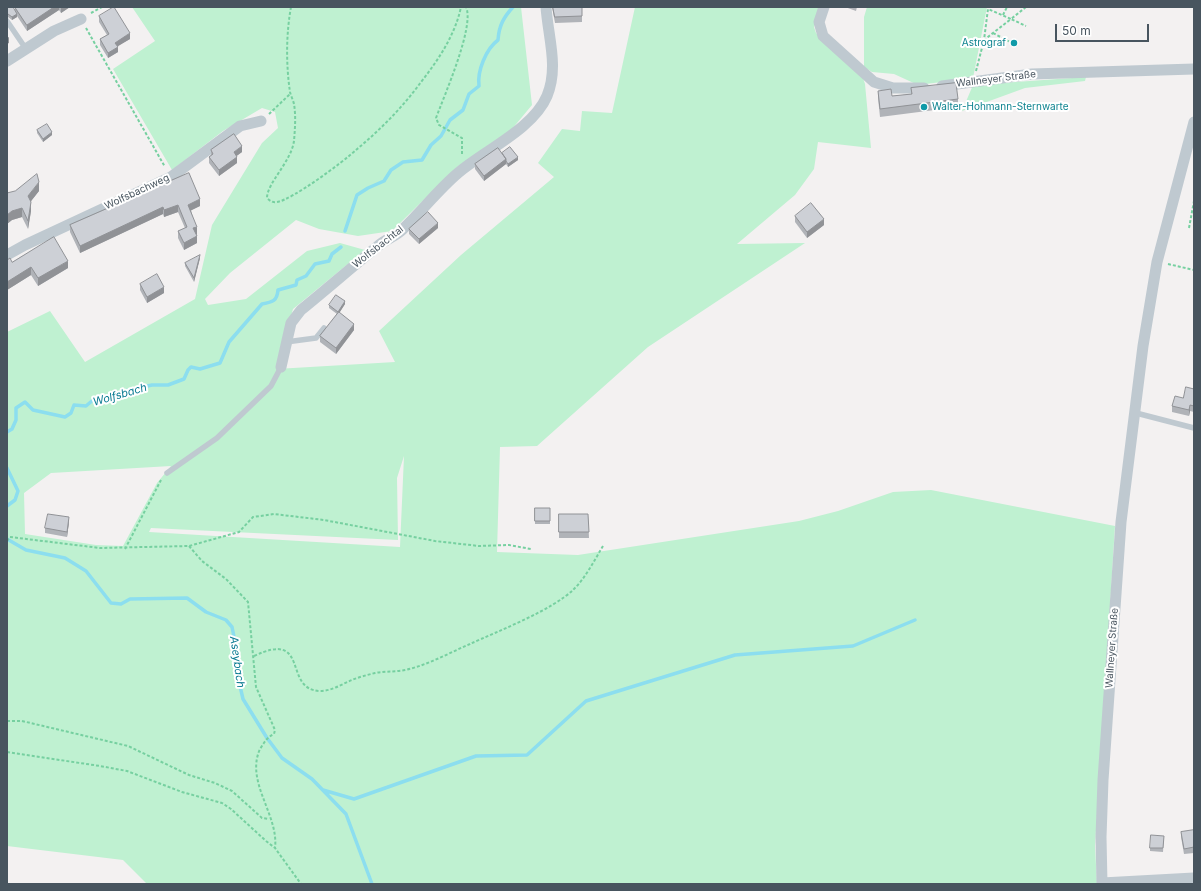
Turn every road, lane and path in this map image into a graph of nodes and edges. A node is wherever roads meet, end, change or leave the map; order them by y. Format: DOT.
graph roads {
  1 [pos="292,7"];
  2 [pos="461,7"];
  3 [pos="466,7"];
  4 [pos="546,7"];
  5 [pos="824,7"];
  6 [pos="1007,7"];
  7 [pos="1026,7"];
  8 [pos="989,8"];
  9 [pos="1002,15"];
  10 [pos="81,19"];
  11 [pos="1011,19"];
  12 [pos="7,21"];
  13 [pos="1026,26"];
  14 [pos="993,33"];
  15 [pos="984,40"];
  16 [pos="1010,42"];
  17 [pos="26,49"];
  18 [pos="7,62"];
  19 [pos="1194,69"];
  20 [pos="974,82"];
  21 [pos="290,94"];
  22 [pos="261,121"];
  23 [pos="1194,122"];
  24 [pos="458,173"];
  25 [pos="171,176"];
  26 [pos="1194,201"];
  27 [pos="1189,228"];
  28 [pos="7,255"];
  29 [pos="1157,262"];
  30 [pos="1194,270"];
  31 [pos="324,328"];
  32 [pos="286,342"];
  33 [pos="281,367"];
  34 [pos="1136,413"];
  35 [pos="1194,428"];
  36 [pos="167,473"];
  37 [pos="7,541"];
  38 [pos="189,546"];
  39 [pos="603,546"];
  40 [pos="125,548"];
  41 [pos="531,550"];
  42 [pos="254,656"];
  43 [pos="7,721"];
  44 [pos="7,752"];
  45 [pos="270,819"];
  46 [pos="275,848"];
  47 [pos="1194,878"];
  48 [pos="301,884"];
  49 [pos="1102,884"];
  1 -- 21 [label="path"];
  2 -- 21 [label="path"];
  3 -- 24 [label="path"];
  4 -- 24 [label="street, Wolfsbachtal"];
  5 -- 20 [label="street, Wallneyer Straße"];
  6 -- 9 [label="path"];
  7 -- 11 [label="path"];
  8 -- 9 [label="path"];
  8 -- 15 [label="path"];
  9 -- 11 [label="path"];
  10 -- 17 [label="street"];
  10 -- 25 [label="path"];
  11 -- 13 [label="path"];
  11 -- 14 [label="path"];
  12 -- 17 [label="lane"];
  14 -- 15 [label="path"];
  14 -- 16 [label="path"];
  15 -- 20 [label="path"];
  17 -- 18 [label="street"];
  19 -- 20 [label="street, Wallneyer Straße"];
  21 -- 22 [label="path"];
  22 -- 25 [label="street, Wolfsbachweg"];
  23 -- 29 [label="street, Wallneyer Straße"];
  24 -- 32 [label="street, Wolfsbachtal"];
  25 -- 28 [label="street, Wolfsbachweg"];
  26 -- 27 [label="path"];
  29 -- 30 [label="path"];
  29 -- 34 [label="street, Wallneyer Straße"];
  31 -- 32 [label="lane"];
  32 -- 33 [label="street, Wolfsbachtal"];
  33 -- 36 [label="lane, Wolfsbachtal"];
  34 -- 35 [label="lane"];
  34 -- 49 [label="street, Wallneyer Straße"];
  36 -- 40 [label="path"];
  37 -- 40 [label="path"];
  38 -- 40 [label="path"];
  38 -- 41 [label="path"];
  38 -- 42 [label="path"];
  39 -- 42 [label="path"];
  42 -- 45 [label="path"];
  43 -- 45 [label="path"];
  44 -- 46 [label="path"];
  45 -- 46 [label="path"];
  46 -- 48 [label="path"];
  47 -- 49 [label="street, Wallneyer Straße"];
}
